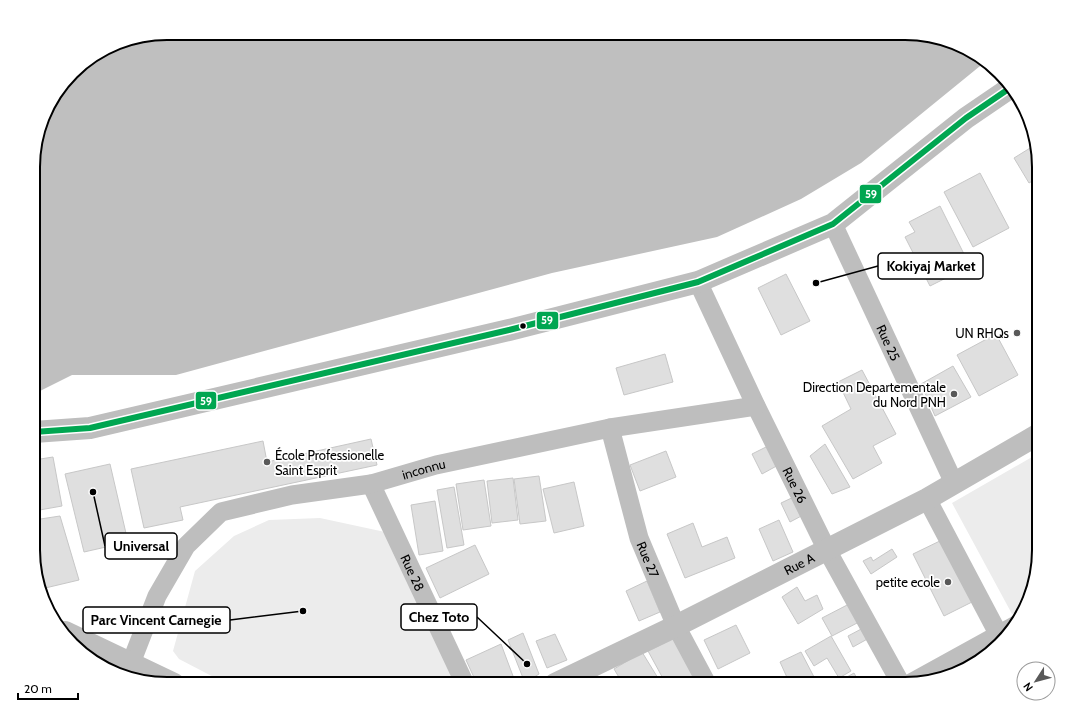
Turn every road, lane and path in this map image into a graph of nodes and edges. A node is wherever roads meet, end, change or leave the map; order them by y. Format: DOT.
graph roads {
  1 [pos="1006,91"];
  2 [pos="833,224"];
  3 [pos="698,282"];
  4 [pos="756,406"];
  5 [pos="610,428"];
  6 [pos="40,432"];
  7 [pos="1032,438"];
  8 [pos="954,483"];
  9 [pos="371,484"];
  10 [pos="927,499"];
  11 [pos="827,550"];
  12 [pos="676,626"];
  13 [pos="999,635"];
  14 [pos="74,636"];
  15 [pos="996,638"];
  16 [pos="131,664"];
  17 [pos="925,675"];
  18 [pos="158,676"];
  19 [pos="462,677"];
  20 [pos="570,677"];
  21 [pos="702,677"];
  22 [pos="897,677"];
  1 -- 2 [label="street"];
  2 -- 3 [label="street"];
  2 -- 8 [label="street, Rue 25"];
  3 -- 4 [label="street, Rue 26"];
  3 -- 6 [label="street"];
  4 -- 5 [label="street, inconnu"];
  4 -- 11 [label="street, Rue 26"];
  5 -- 9 [label="street, inconnu"];
  5 -- 12 [label="street, Rue 27"];
  7 -- 8 [label="street, Rue A"];
  8 -- 10 [label="street, Rue A"];
  9 -- 16 [label="street, inconnu"];
  9 -- 19 [label="street, Rue 28"];
  10 -- 11 [label="street, Rue A"];
  10 -- 13 [label="street"];
  11 -- 12 [label="street, Rue A"];
  11 -- 22 [label="street, Rue 26"];
  12 -- 20 [label="street, Rue A"];
  12 -- 21 [label="street, Rue 27"];
  14 -- 16 [label="street"];
  15 -- 17 [label="street"];
  16 -- 18 [label="street"];
}
